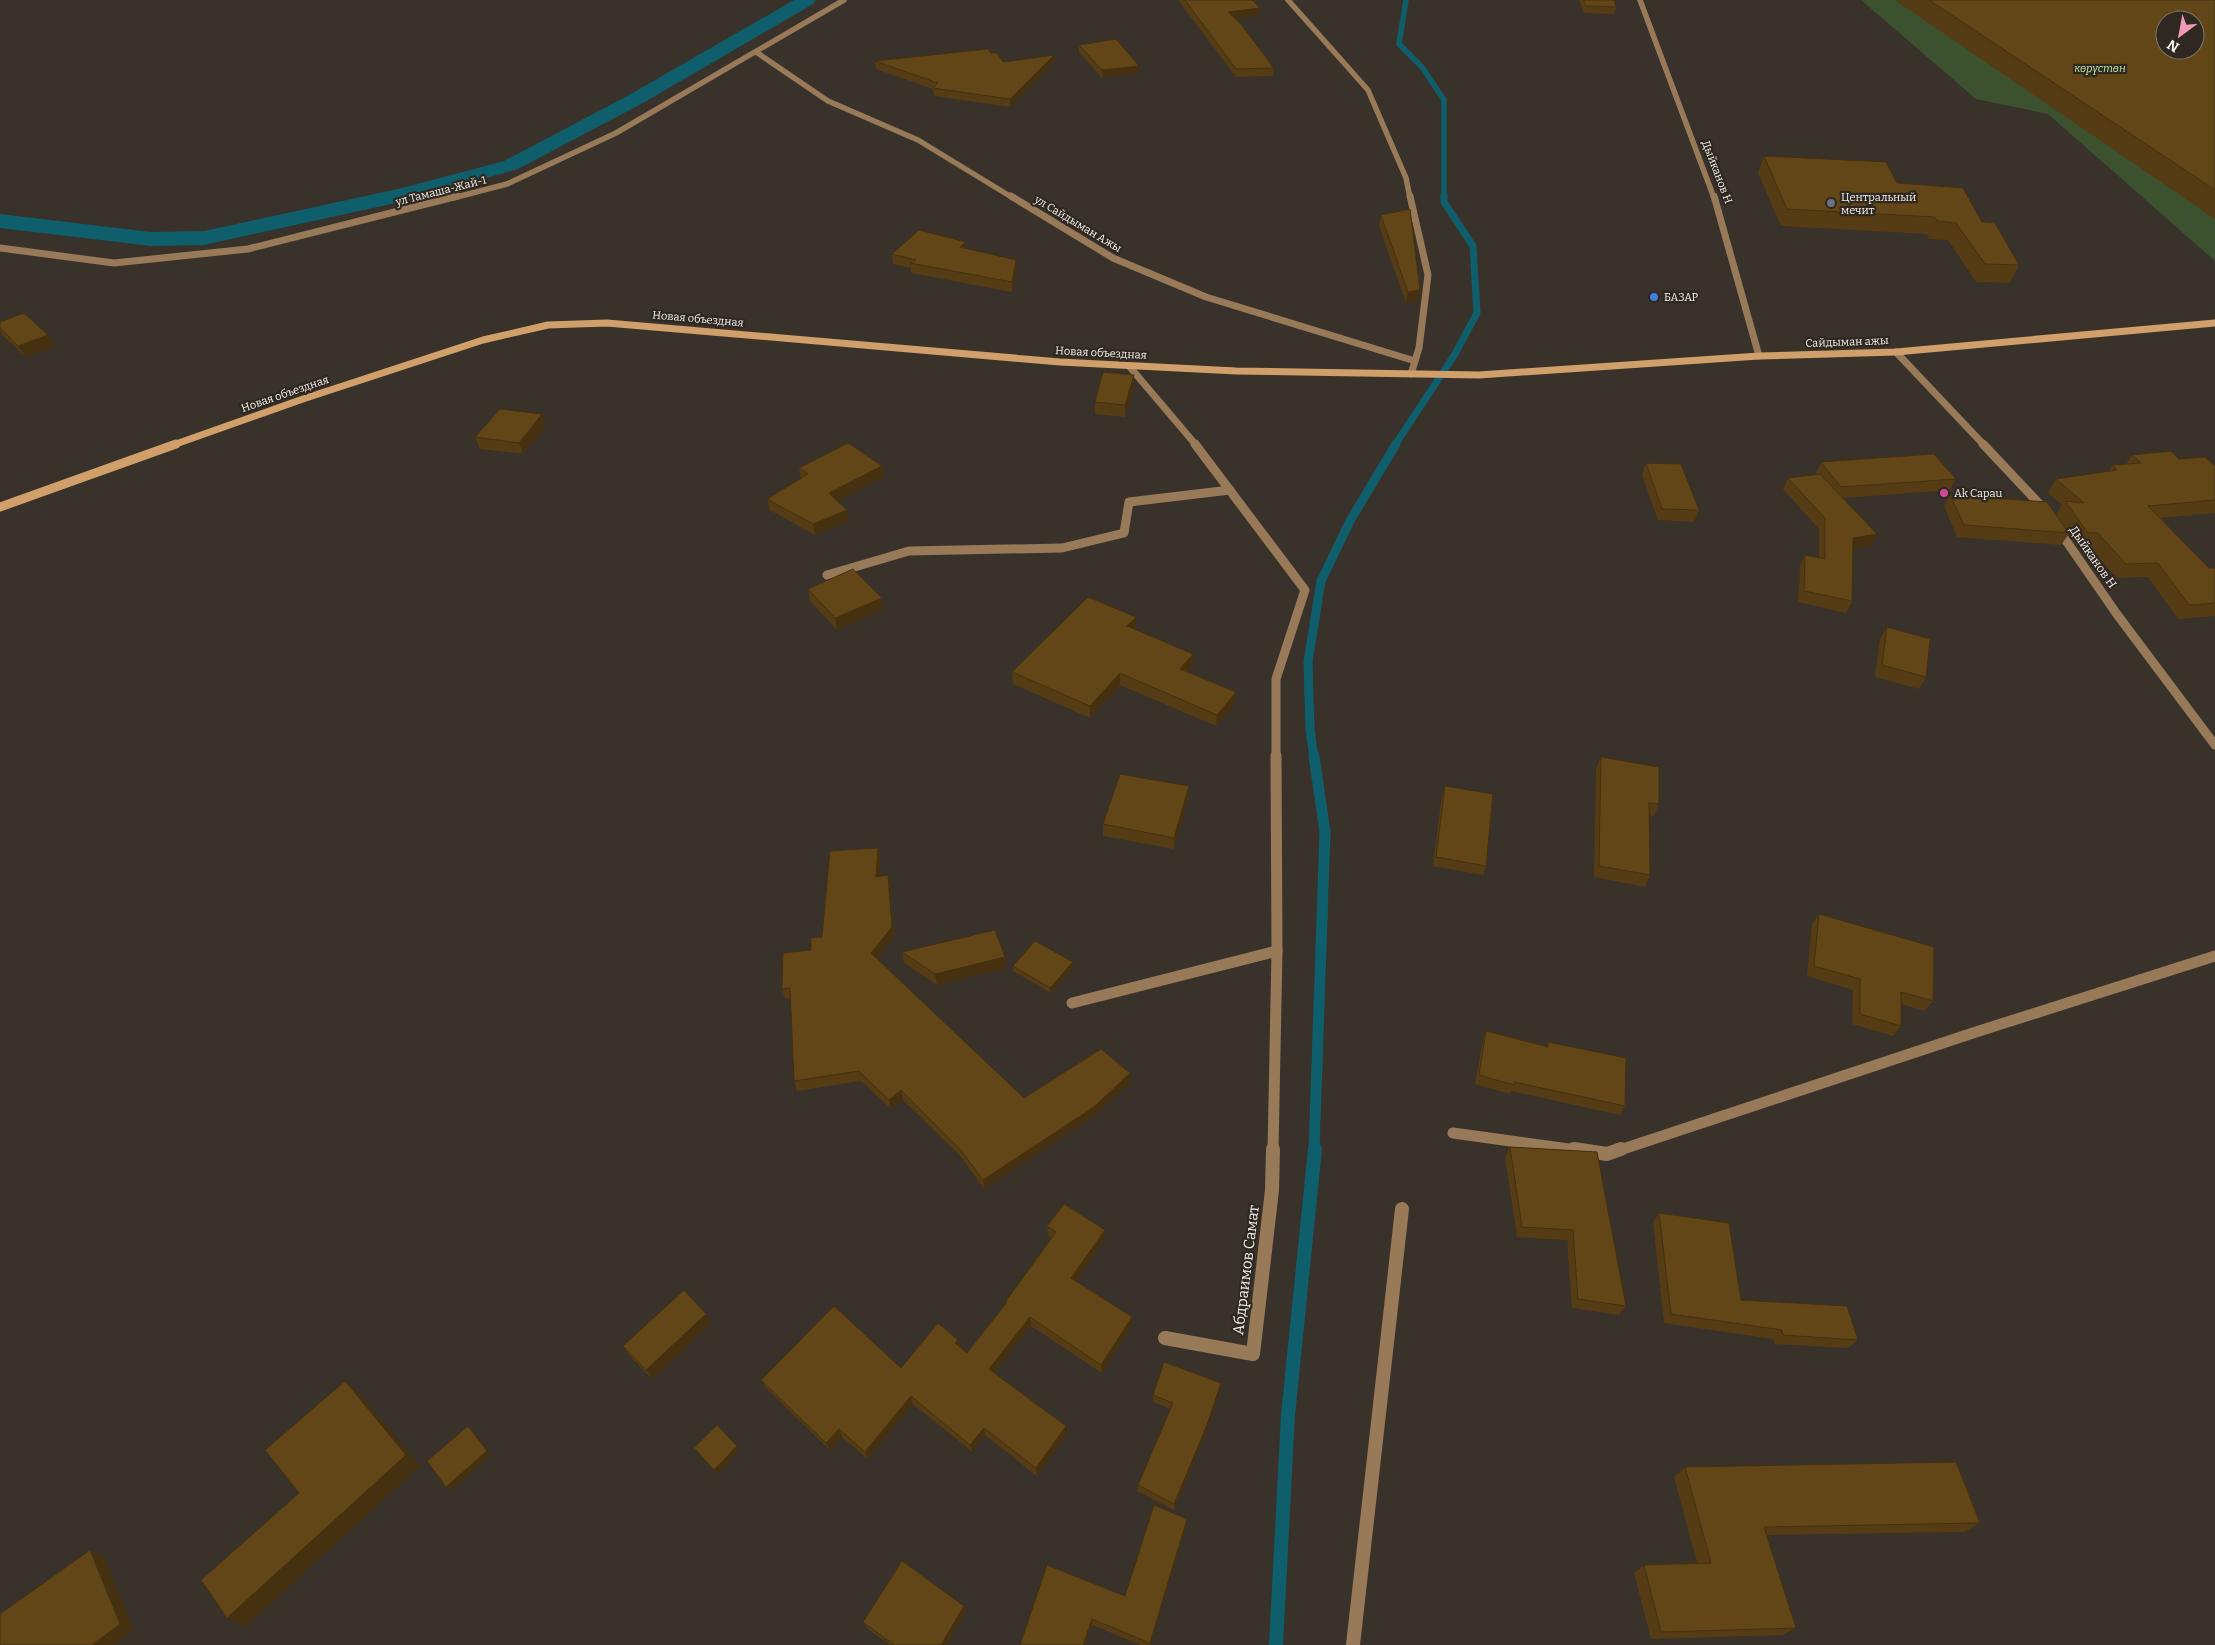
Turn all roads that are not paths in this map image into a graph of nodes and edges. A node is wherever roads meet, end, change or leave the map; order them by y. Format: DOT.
graph roads {
  1 [pos="844,0"];
  2 [pos="1288,0"];
  3 [pos="1640,0"];
  4 [pos="756,52"];
  5 [pos="0,248"];
  6 [pos="2215,323"];
  7 [pos="1896,352"];
  8 [pos="1759,356"];
  9 [pos="1415,361"];
  10 [pos="1129,366"];
  11 [pos="1411,374"];
  12 [pos="1422,374"];
  13 [pos="1230,490"];
  14 [pos="0,507"];
  15 [pos="2050,517"];
  16 [pos="2055,525"];
  17 [pos="827,575"];
  18 [pos="2215,745"];
  19 [pos="1277,951"];
  20 [pos="2215,956"];
  21 [pos="1072,1003"];
  22 [pos="1453,1133"];
  23 [pos="1402,1209"];
  24 [pos="1165,1338"];
  25 [pos="1353,1645"];
  1 -- 4 [label="street, ул Тамаша-Жай-1"];
  2 -- 9 [label="street"];
  3 -- 8 [label="street, Дыйканов Н"];
  4 -- 5 [label="street, ул Тамаша-Жай-1"];
  4 -- 9 [label="street, ул Сайдыман Ажы"];
  6 -- 7 [label="main road, Сайдыман ажы"];
  7 -- 8 [label="main road, Сайдыман ажы"];
  7 -- 15 [label="street"];
  8 -- 12 [label="main road, Сайдыман ажы"];
  9 -- 11 [label="street"];
  10 -- 11 [label="main road, Новая объездная"];
  10 -- 13 [label="street"];
  10 -- 14 [label="main road, Новая объездная"];
  11 -- 12 [label="main road, Новая объездная"];
  13 -- 17 [label="street"];
  13 -- 19 [label="street"];
  16 -- 18 [label="street, Дыйканов Н"];
  19 -- 21 [label="street"];
  19 -- 24 [label="street, Абдраимов Самат"];
  20 -- 22 [label="street"];
  23 -- 25 [label="street"];
}
